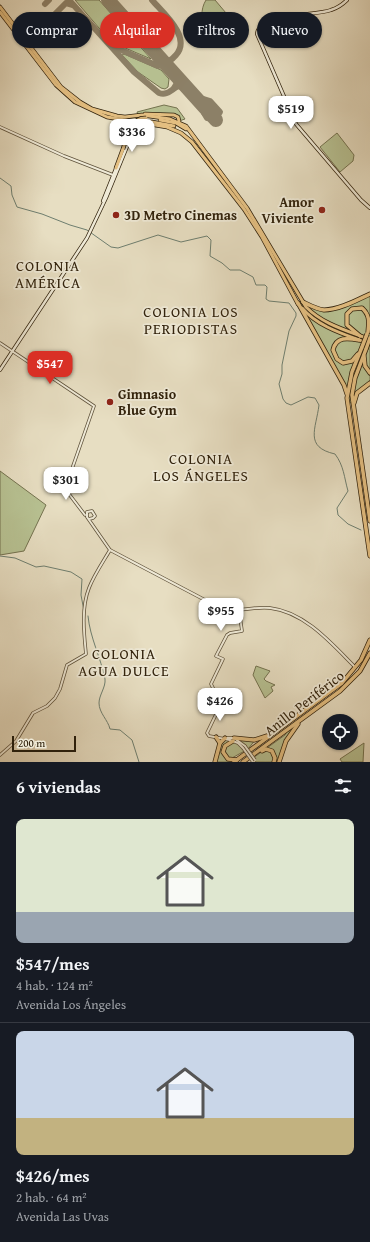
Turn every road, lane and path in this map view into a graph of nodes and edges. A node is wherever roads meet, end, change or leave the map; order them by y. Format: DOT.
graph roads {
  1 [pos="347,0"];
  2 [pos="0,7"];
  3 [pos="0,12"];
  4 [pos="142,115"];
  5 [pos="179,121"];
  6 [pos="132,122"];
  7 [pos="141,123"];
  8 [pos="174,126"];
  9 [pos="0,127"];
  10 [pos="189,131"];
  11 [pos="116,168"];
  12 [pos="114,175"];
  13 [pos="370,208"];
  14 [pos="370,294"];
  15 [pos="300,303"];
  16 [pos="370,326"];
  17 [pos="367,333"];
  18 [pos="360,338"];
  19 [pos="370,339"];
  20 [pos="0,343"];
  21 [pos="370,344"];
  22 [pos="363,349"];
  23 [pos="12,352"];
  24 [pos="364,354"];
  25 [pos="0,370"];
  26 [pos="370,373"];
  27 [pos="370,383"];
  28 [pos="347,398"];
  29 [pos="353,406"];
  30 [pos="81,508"];
  31 [pos="89,510"];
  32 [pos="86,516"];
  33 [pos="93,518"];
  34 [pos="89,519"];
  35 [pos="370,521"];
  36 [pos="92,524"];
  37 [pos="110,550"];
  38 [pos="370,556"];
  39 [pos="239,610"];
  40 [pos="370,640"];
  41 [pos="370,653"];
  42 [pos="356,668"];
  43 [pos="301,720"];
  44 [pos="277,731"];
  45 [pos="216,737"];
  46 [pos="225,738"];
  47 [pos="234,740"];
  48 [pos="220,743"];
  49 [pos="254,754"];
  50 [pos="0,755"];
  51 [pos="235,761"];
  52 [pos="254,761"];
  53 [pos="215,762"];
  54 [pos="242,762"];
  55 [pos="274,762"];
  56 [pos="279,762"];
  1 -- 13 [label="main road"];
  2 -- 4 [label="main road"];
  3 -- 6 [label="main road"];
  4 -- 5 [label="main road"];
  4 -- 10 [label="main road"];
  6 -- 7 [label="main road"];
  6 -- 11 [label="main road"];
  7 -- 8 [label="main road"];
  7 -- 12 [label="main road"];
  7 -- 15 [label="main road"];
  9 -- 12 [label="street"];
  10 -- 11 [label="main road, bridge"];
  10 -- 15 [label="main road"];
  11 -- 12 [label="main road"];
  12 -- 23 [label="main road"];
  14 -- 15 [label="highway"];
  15 -- 18 [label="main road"];
  15 -- 28 [label="highway"];
  16 -- 17 [label="highway"];
  17 -- 18 [label="highway"];
  17 -- 22 [label="highway, bridge"];
  18 -- 19 [label="main road"];
  18 -- 21 [label="main road"];
  18 -- 22 [label="highway"];
  19 -- 22 [label="highway, bridge"];
  20 -- 23 [label="street"];
  22 -- 24 [label="highway"];
  22 -- 28 [label="highway"];
  23 -- 25 [label="main road"];
  23 -- 30 [label="street"];
  24 -- 26 [label="highway"];
  24 -- 29 [label="highway"];
  27 -- 29 [label="highway"];
  28 -- 38 [label="highway"];
  29 -- 35 [label="highway"];
  30 -- 31 [label="street"];
  30 -- 32 [label="street"];
  31 -- 32 [label="street"];
  31 -- 33 [label="street"];
  32 -- 34 [label="street"];
  33 -- 34 [label="street"];
  33 -- 36 [label="street"];
  34 -- 36 [label="street"];
  36 -- 37 [label="street"];
  37 -- 39 [label="street"];
  37 -- 50 [label="street"];
  39 -- 42 [label="street"];
  39 -- 45 [label="street"];
  40 -- 42 [label="highway, Anillo Periférico"];
  41 -- 43 [label="highway, Anillo Periférico"];
  42 -- 44 [label="highway, Anillo Periférico"];
  43 -- 49 [label="highway, Anillo Periférico"];
  43 -- 56 [label="highway"];
  44 -- 47 [label="highway"];
  44 -- 51 [label="highway, Anillo Periférico"];
  45 -- 46 [label="street"];
  45 -- 48 [label="highway"];
  46 -- 47 [label="street"];
  46 -- 48 [label="highway"];
  47 -- 51 [label="highway"];
  47 -- 52 [label="street, bridge"];
  48 -- 53 [label="highway"];
  49 -- 54 [label="highway, Anillo Periférico"];
  49 -- 55 [label="highway"];
}
